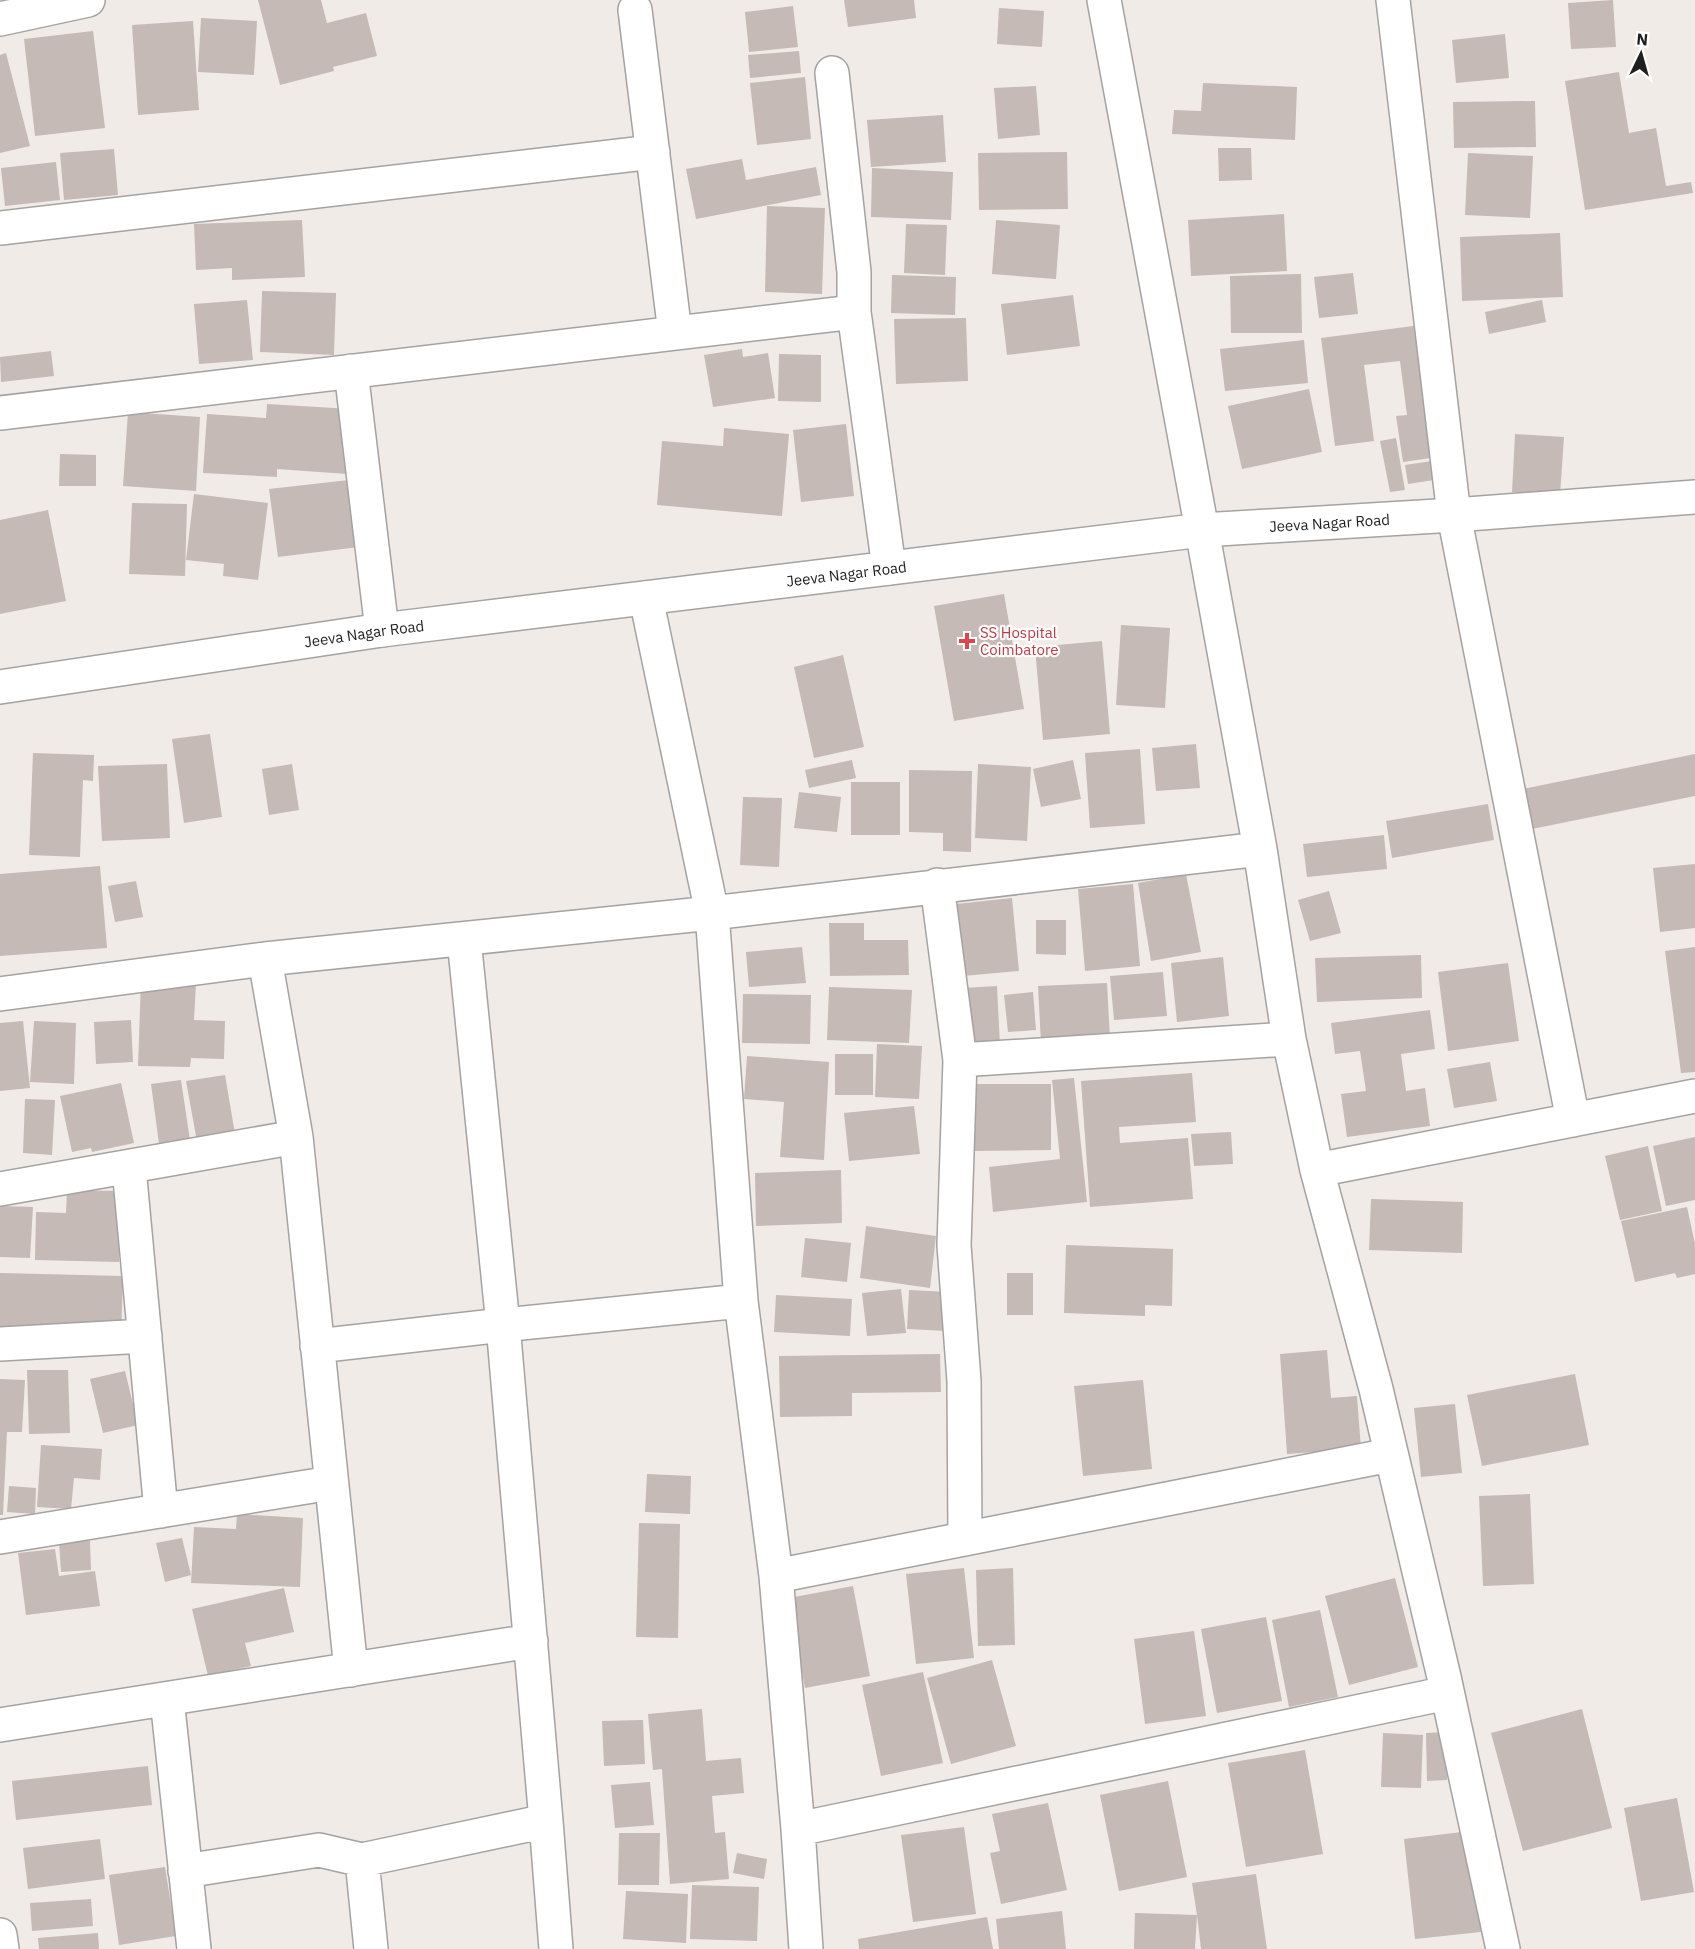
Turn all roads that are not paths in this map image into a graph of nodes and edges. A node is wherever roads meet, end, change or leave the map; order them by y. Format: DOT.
graph roads {
  1 [pos="88,0"];
  2 [pos="1104,0"];
  3 [pos="1393,0"];
  4 [pos="635,10"];
  5 [pos="0,19"];
  6 [pos="832,73"];
  7 [pos="653,152"];
  8 [pos="0,228"];
  9 [pos="854,312"];
  10 [pos="675,333"];
  11 [pos="351,371"];
  12 [pos="0,412"];
  13 [pos="1695,497"];
  14 [pos="1454,515"];
  15 [pos="1202,530"];
  16 [pos="889,568"];
  17 [pos="646,598"];
  18 [pos="382,630"];
  19 [pos="0,687"];
  20 [pos="1260,849"];
  21 [pos="937,885"];
  22 [pos="712,912"];
  23 [pos="464,939"];
  24 [pos="265,959"];
  25 [pos="0,994"];
  26 [pos="1289,1039"];
  27 [pos="960,1060"];
  28 [pos="1695,1095"];
  29 [pos="1574,1120"];
  30 [pos="296,1137"];
  31 [pos="129,1168"];
  32 [pos="1317,1170"];
  33 [pos="0,1189"];
  34 [pos="741,1301"];
  35 [pos="503,1324"];
  36 [pos="145,1336"];
  37 [pos="0,1344"];
  38 [pos="317,1346"];
  39 [pos="1390,1455"];
  40 [pos="331,1483"];
  41 [pos="161,1511"];
  42 [pos="0,1537"];
  43 [pos="965,1538"];
  44 [pos="776,1576"];
  45 [pos="531,1641"];
  46 [pos="351,1670"];
  47 [pos="1448,1693"];
  48 [pos="167,1699"];
  49 [pos="0,1725"];
  50 [pos="546,1821"];
  51 [pos="798,1829"];
  52 [pos="362,1860"];
  53 [pos="185,1871"];
  54 [pos="0,1935"];
  55 [pos="2,1949"];
  56 [pos="194,1949"];
  57 [pos="371,1949"];
  58 [pos="556,1949"];
  59 [pos="806,1949"];
  60 [pos="1503,1949"];
  1 -- 5 [label="street"];
  2 -- 15 [label="street"];
  3 -- 14 [label="street"];
  4 -- 7 [label="street"];
  6 -- 9 [label="street"];
  7 -- 8 [label="street"];
  7 -- 10 [label="street"];
  9 -- 10 [label="street"];
  9 -- 16 [label="street"];
  10 -- 11 [label="street"];
  11 -- 12 [label="street"];
  11 -- 18 [label="street"];
  13 -- 14 [label="street, Jeeva Nagar Road"];
  14 -- 15 [label="street, Jeeva Nagar Road"];
  14 -- 29 [label="street"];
  15 -- 16 [label="street, Jeeva Nagar Road"];
  15 -- 20 [label="street"];
  16 -- 17 [label="street, Jeeva Nagar Road"];
  17 -- 18 [label="street, Jeeva Nagar Road"];
  17 -- 22 [label="street"];
  18 -- 19 [label="street, Jeeva Nagar Road"];
  20 -- 21 [label="street"];
  20 -- 26 [label="street"];
  21 -- 22 [label="street"];
  21 -- 27 [label="street"];
  22 -- 23 [label="street"];
  22 -- 34 [label="street"];
  23 -- 24 [label="street"];
  23 -- 35 [label="street"];
  24 -- 25 [label="street"];
  24 -- 30 [label="street"];
  26 -- 27 [label="street"];
  26 -- 32 [label="street"];
  27 -- 43 [label="street"];
  28 -- 29 [label="street"];
  29 -- 32 [label="street"];
  30 -- 31 [label="street"];
  30 -- 38 [label="street"];
  31 -- 33 [label="street"];
  31 -- 36 [label="street"];
  32 -- 39 [label="street"];
  34 -- 35 [label="street"];
  34 -- 44 [label="street"];
  35 -- 38 [label="street"];
  35 -- 45 [label="street"];
  36 -- 37 [label="street"];
  36 -- 41 [label="street"];
  38 -- 40 [label="street"];
  39 -- 43 [label="street"];
  39 -- 47 [label="street"];
  40 -- 41 [label="street"];
  40 -- 46 [label="street"];
  41 -- 42 [label="street"];
  43 -- 44 [label="street"];
  44 -- 51 [label="street"];
  45 -- 46 [label="street"];
  45 -- 50 [label="street"];
  46 -- 48 [label="street"];
  47 -- 51 [label="street"];
  47 -- 60 [label="street"];
  48 -- 49 [label="street"];
  48 -- 53 [label="street"];
  50 -- 52 [label="street"];
  50 -- 58 [label="street"];
  51 -- 59 [label="street"];
  52 -- 53 [label="street"];
  52 -- 57 [label="street"];
  53 -- 56 [label="street"];
  54 -- 55 [label="street"];
}
